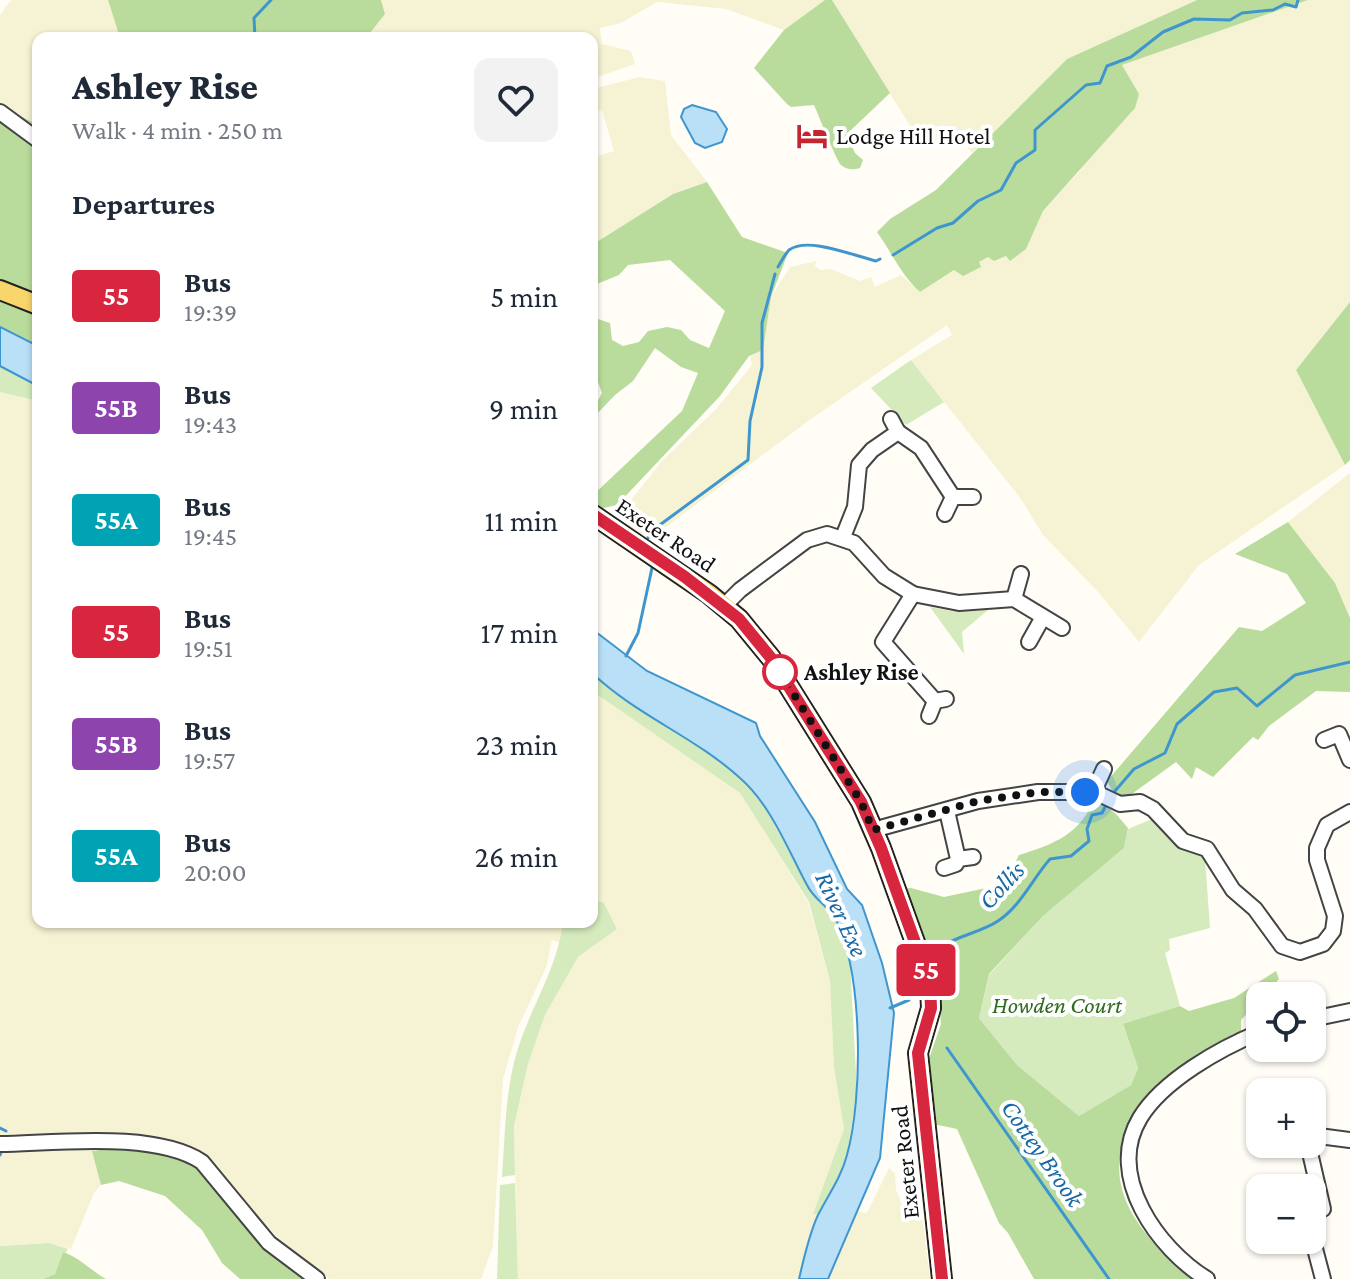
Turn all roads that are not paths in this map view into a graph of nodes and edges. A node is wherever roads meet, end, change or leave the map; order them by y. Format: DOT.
graph roads {
  1 [pos="0,112"];
  2 [pos="32,136"];
  3 [pos="0,290"];
  4 [pos="32,303"];
  5 [pos="953,497"];
  6 [pos="973,497"];
  7 [pos="945,514"];
  8 [pos="598,518"];
  9 [pos="843,537"];
  10 [pos="1021,574"];
  11 [pos="913,594"];
  12 [pos="1014,599"];
  13 [pos="724,606"];
  14 [pos="1043,617"];
  15 [pos="1062,628"];
  16 [pos="883,642"];
  17 [pos="1029,642"];
  18 [pos="867,643"];
  19 [pos="929,716"];
  20 [pos="1345,732"];
  21 [pos="1324,740"];
  22 [pos="1350,760"];
  23 [pos="1104,769"];
  24 [pos="1093,793"];
  25 [pos="947,811"];
  26 [pos="1350,812"];
  27 [pos="873,830"];
  28 [pos="944,868"];
  29 [pos="1350,1011"];
  30 [pos="1326,1016"];
  31 [pos="1246,1039"];
  32 [pos="1326,1138"];
  33 [pos="1350,1140"];
  34 [pos="0,1144"];
  35 [pos="1315,1254"];
  36 [pos="1317,1277"];
  37 [pos="317,1279"];
  38 [pos="942,1279"];
  39 [pos="1207,1279"];
  1 -- 2 [label="street"];
  3 -- 4 [label="main road"];
  5 -- 6 [label="street"];
  5 -- 7 [label="street"];
  5 -- 9 [label="street"];
  8 -- 13 [label="main road, Exeter Road"];
  9 -- 11 [label="street"];
  9 -- 13 [label="street"];
  10 -- 12 [label="street"];
  11 -- 12 [label="street"];
  11 -- 16 [label="street"];
  12 -- 14 [label="street"];
  13 -- 27 [label="main road, Exeter Road"];
  14 -- 15 [label="street"];
  14 -- 17 [label="street"];
  16 -- 18 [label="street"];
  16 -- 19 [label="street"];
  20 -- 21 [label="street"];
  20 -- 22 [label="street"];
  23 -- 24 [label="street"];
  24 -- 25 [label="street"];
  24 -- 26 [label="street"];
  25 -- 27 [label="street"];
  25 -- 28 [label="street"];
  27 -- 38 [label="main road, Exeter Road"];
  29 -- 30 [label="street"];
  31 -- 39 [label="street"];
  32 -- 33 [label="street"];
  34 -- 37 [label="street"];
  35 -- 36 [label="street"];
}
